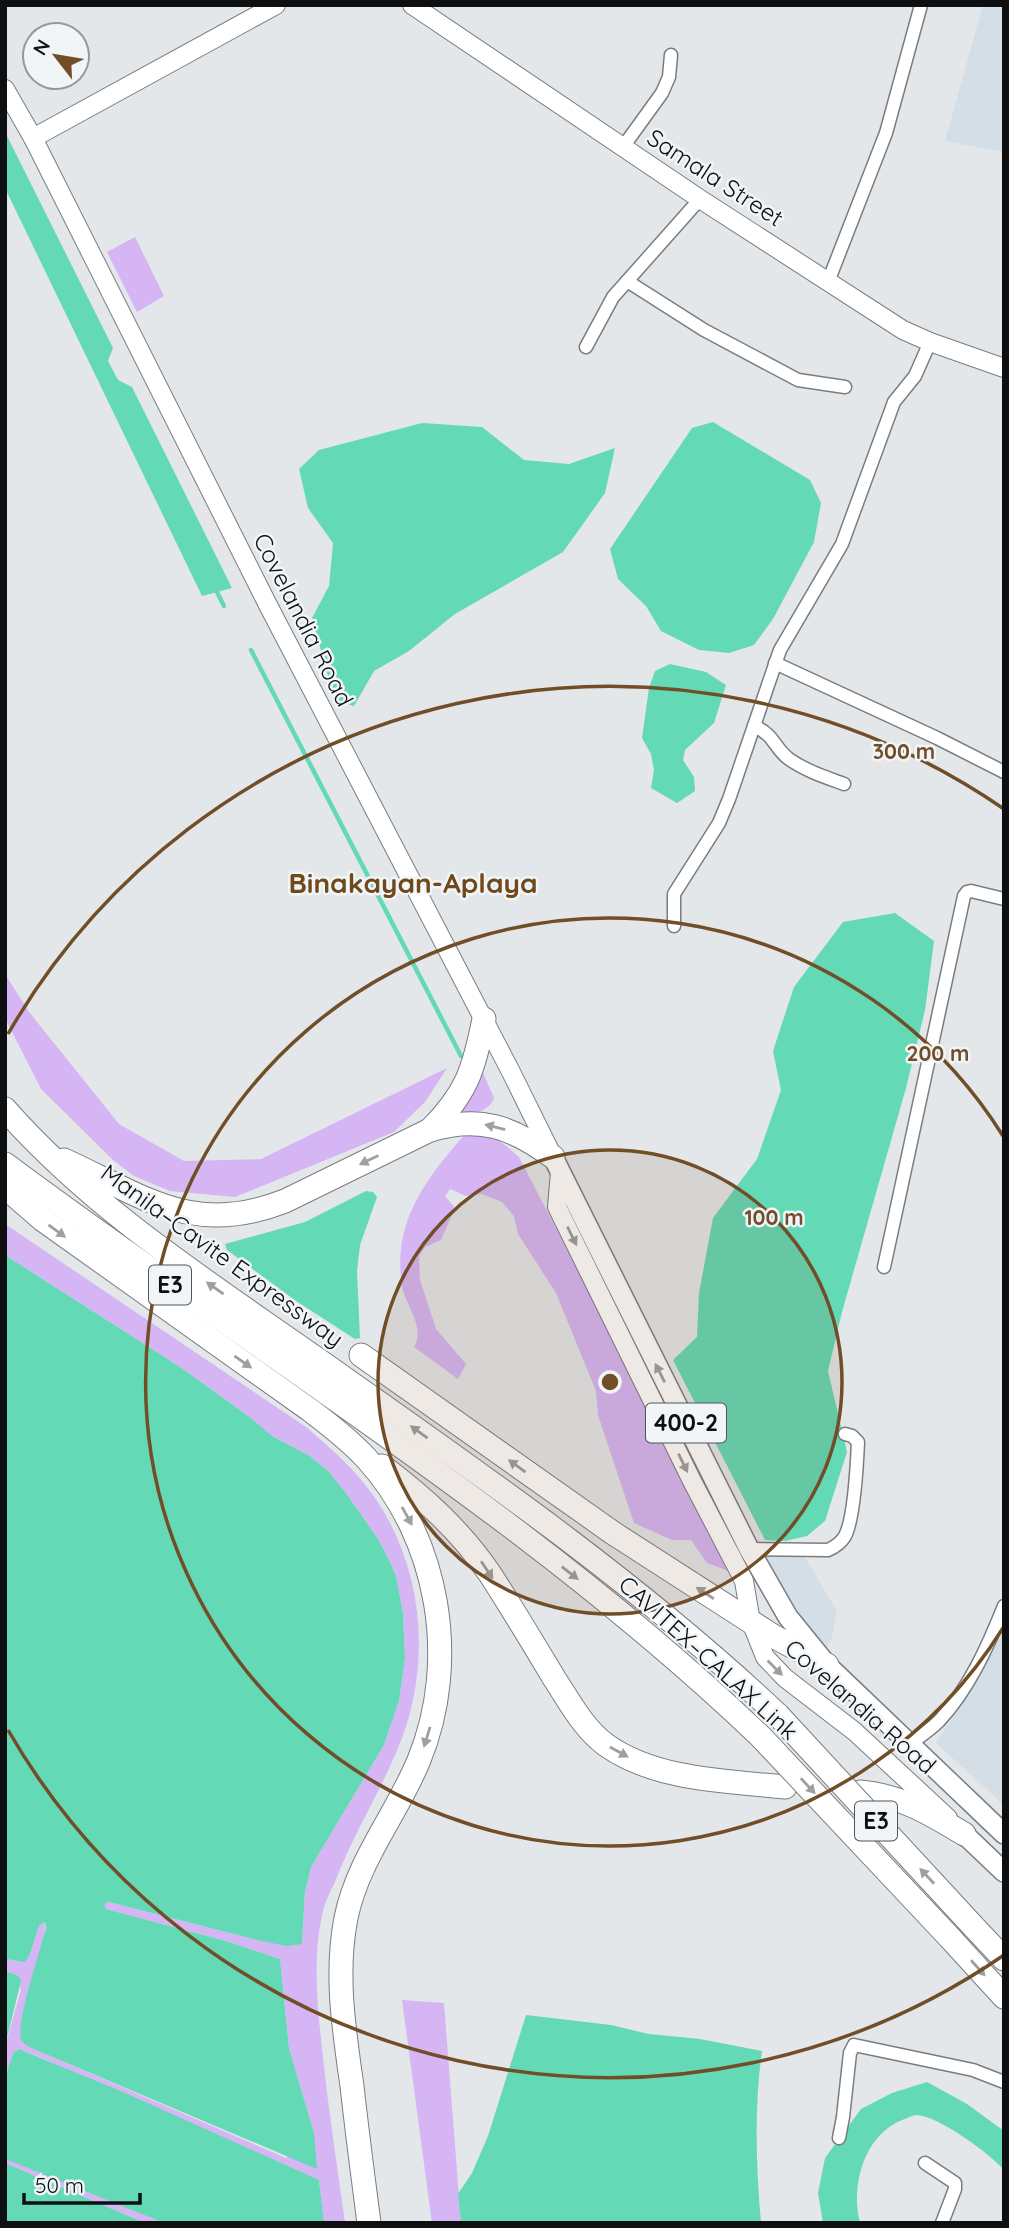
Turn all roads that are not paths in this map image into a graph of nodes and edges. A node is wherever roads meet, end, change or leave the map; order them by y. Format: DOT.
graph roads {
  1 [pos="276,5"];
  2 [pos="412,5"];
  3 [pos="921,5"];
  4 [pos="671,55"];
  5 [pos="5,89"];
  6 [pos="33,138"];
  7 [pos="623,147"];
  8 [pos="700,199"];
  9 [pos="626,281"];
  10 [pos="828,282"];
  11 [pos="930,342"];
  12 [pos="586,347"];
  13 [pos="1004,368"];
  14 [pos="845,387"];
  15 [pos="775,663"];
  16 [pos="754,726"];
  17 [pos="1004,772"];
  18 [pos="844,784"];
  19 [pos="1004,899"];
  20 [pos="674,926"];
  21 [pos="484,1019"];
  22 [pos="5,1109"];
  23 [pos="430,1130"];
  24 [pos="43,1150"];
  25 [pos="5,1164"];
  26 [pos="556,1165"];
  27 [pos="5,1187"];
  28 [pos="884,1267"];
  29 [pos="361,1355"];
  30 [pos="344,1392"];
  31 [pos="845,1434"];
  32 [pos="349,1440"];
  33 [pos="749,1549"];
  34 [pos="1004,1606"];
  35 [pos="751,1622"];
  36 [pos="827,1665"];
  37 [pos="909,1745"];
  38 [pos="785,1787"];
  39 [pos="860,1792"];
  40 [pos="1004,1834"];
  41 [pos="964,1835"];
  42 [pos="1004,1872"];
  43 [pos="1004,1959"];
  44 [pos="1004,1997"];
  45 [pos="1004,2082"];
  46 [pos="839,2138"];
  47 [pos="925,2163"];
  48 [pos="369,2223"];
  49 [pos="942,2223"];
  1 -- 6 [label="main road"];
  2 -- 7 [label="main road, Samala Street"];
  3 -- 10 [label="street"];
  4 -- 7 [label="street"];
  5 -- 6 [label="main road, Covelandia Road / 400-2"];
  6 -- 21 [label="main road, Covelandia Road / 400-2"];
  7 -- 8 [label="main road, Samala Street"];
  8 -- 9 [label="street"];
  8 -- 10 [label="main road, Samala Street"];
  9 -- 12 [label="street"];
  9 -- 14 [label="street"];
  10 -- 11 [label="main road, Samala Street"];
  11 -- 13 [label="main road, Samala Street"];
  11 -- 15 [label="street"];
  15 -- 16 [label="street"];
  15 -- 17 [label="street"];
  16 -- 18 [label="street"];
  16 -- 20 [label="street"];
  19 -- 28 [label="street"];
  21 -- 23 [label="highway"];
  21 -- 26 [label="main road, Covelandia Road / 400-2"];
  22 -- 24 [label="highway, Manila–Cavite Expressway / E3"];
  23 -- 24 [label="highway, one-way"];
  26 -- 23 [label="highway, one-way"];
  30 -- 24 [label="highway, Manila–Cavite Expressway / E3, one-way"];
  25 -- 30 [label="highway, Manila–Cavite Expressway / E3"];
  33 -- 26 [label="main road, Covelandia Road / 400-2, one-way"];
  26 -- 35 [label="main road, Covelandia Road / 400-2, one-way"];
  27 -- 32 [label="highway, one-way"];
  35 -- 29 [label="highway, one-way"];
  43 -- 30 [label="highway, CAVITEX–CALAX Link / E3, one-way, bridge"];
  30 -- 44 [label="highway, CAVITEX–CALAX Link / E3, one-way, bridge"];
  31 -- 33 [label="street"];
  32 -- 38 [label="highway, one-way"];
  32 -- 48 [label="highway, one-way"];
  33 -- 36 [label="main road, Covelandia Road / 400-2"];
  34 -- 37 [label="street"];
  35 -- 36 [label="highway"];
  35 -- 41 [label="main road, Covelandia Road / 400-2, one-way"];
  36 -- 37 [label="main road, Covelandia Road / 400-2"];
  37 -- 40 [label="main road, Covelandia Road / 400-2"];
  39 -- 41 [label="highway"];
  41 -- 42 [label="main road, Covelandia Road / 400-2"];
  45 -- 46 [label="street"];
  47 -- 49 [label="street"];
}
